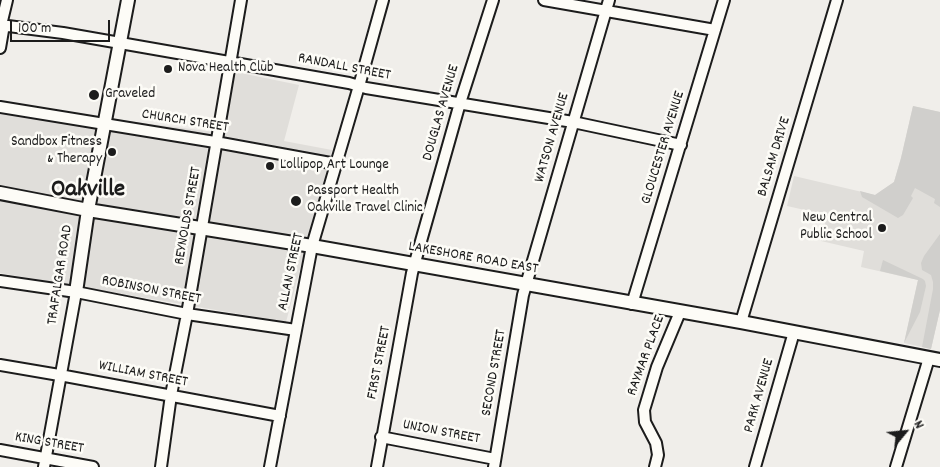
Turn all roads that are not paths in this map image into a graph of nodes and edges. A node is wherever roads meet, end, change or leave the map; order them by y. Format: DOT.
graph roads {
  1 [pos="7,0"];
  2 [pos="128,0"];
  3 [pos="241,0"];
  4 [pos="383,0"];
  5 [pos="493,0"];
  6 [pos="544,0"];
  7 [pos="609,0"];
  8 [pos="724,0"];
  9 [pos="837,0"];
  10 [pos="606,11"];
  11 [pos="2,25"];
  12 [pos="715,30"];
  13 [pos="121,43"];
  14 [pos="0,48"];
  15 [pos="230,62"];
  16 [pos="359,86"];
  17 [pos="460,103"];
  18 [pos="0,107"];
  19 [pos="573,122"];
  20 [pos="106,125"];
  21 [pos="217,142"];
  22 [pos="681,145"];
  23 [pos="336,164"];
  24 [pos="0,193"];
  25 [pos="88,210"];
  26 [pos="202,228"];
  27 [pos="312,246"];
  28 [pos="414,264"];
  29 [pos="0,281"];
  30 [pos="526,285"];
  31 [pos="76,292"];
  32 [pos="632,304"];
  33 [pos="680,312"];
  34 [pos="187,314"];
  35 [pos="741,322"];
  36 [pos="296,330"];
  37 [pos="794,332"];
  38 [pos="934,359"];
  39 [pos="0,365"];
  40 [pos="60,375"];
  41 [pos="171,395"];
  42 [pos="280,416"];
  43 [pos="382,437"];
  44 [pos="0,450"];
  45 [pos="45,463"];
  46 [pos="495,463"];
  47 [pos="93,467"];
  48 [pos="161,467"];
  49 [pos="270,467"];
  50 [pos="377,467"];
  51 [pos="655,467"];
  52 [pos="755,467"];
  53 [pos="896,467"];
  1 -- 11 [label="street"];
  2 -- 13 [label="main road, TRAFALGAR ROAD"];
  3 -- 15 [label="street, REYNOLDS STREET"];
  4 -- 16 [label="street, ALLAN STREET"];
  5 -- 17 [label="street, DOUGLAS AVENUE"];
  6 -- 10 [label="street"];
  7 -- 10 [label="street, WATSON AVENUE"];
  8 -- 12 [label="street, GLOUCESTER AVENUE"];
  9 -- 35 [label="street, BALSAM DRIVE"];
  10 -- 12 [label="street"];
  10 -- 19 [label="street, WATSON AVENUE"];
  11 -- 13 [label="street, RANDALL STREET"];
  11 -- 14 [label="street"];
  12 -- 22 [label="street, GLOUCESTER AVENUE"];
  13 -- 15 [label="street, RANDALL STREET"];
  13 -- 20 [label="main road, TRAFALGAR ROAD"];
  15 -- 16 [label="street, RANDALL STREET"];
  15 -- 21 [label="street, REYNOLDS STREET"];
  16 -- 17 [label="street, RANDALL STREET"];
  16 -- 23 [label="street, ALLAN STREET"];
  17 -- 19 [label="street, RANDALL STREET"];
  17 -- 28 [label="street, DOUGLAS AVENUE"];
  18 -- 20 [label="street, CHURCH STREET"];
  19 -- 22 [label="street, RANDALL STREET"];
  19 -- 30 [label="street, WATSON AVENUE"];
  20 -- 21 [label="street, CHURCH STREET"];
  20 -- 25 [label="main road, TRAFALGAR ROAD"];
  21 -- 23 [label="street, CHURCH STREET"];
  21 -- 26 [label="street, REYNOLDS STREET"];
  22 -- 32 [label="street, GLOUCESTER AVENUE"];
  23 -- 27 [label="street, ALLAN STREET"];
  24 -- 25 [label="main road, LAKESHORE ROAD EAST"];
  25 -- 26 [label="main road, LAKESHORE ROAD EAST"];
  25 -- 31 [label="main road, TRAFALGAR ROAD"];
  26 -- 27 [label="main road, LAKESHORE ROAD EAST"];
  26 -- 34 [label="street, REYNOLDS STREET"];
  27 -- 28 [label="main road, LAKESHORE ROAD EAST"];
  27 -- 36 [label="street, ALLAN STREET"];
  28 -- 30 [label="main road, LAKESHORE ROAD EAST"];
  28 -- 43 [label="street, FIRST STREET"];
  29 -- 31 [label="street, ROBINSON STREET"];
  30 -- 32 [label="main road, LAKESHORE ROAD EAST"];
  30 -- 46 [label="street, SECOND STREET"];
  31 -- 34 [label="street, ROBINSON STREET"];
  31 -- 40 [label="street, TRAFALGAR ROAD"];
  32 -- 33 [label="main road, LAKESHORE ROAD EAST"];
  33 -- 35 [label="main road, LAKESHORE ROAD EAST"];
  33 -- 51 [label="street, RAYMAR PLACE"];
  34 -- 36 [label="street, ROBINSON STREET"];
  34 -- 41 [label="street, REYNOLDS STREET"];
  35 -- 37 [label="main road, LAKESHORE ROAD EAST"];
  36 -- 42 [label="street, ALLAN STREET"];
  37 -- 38 [label="main road, LAKESHORE ROAD EAST"];
  37 -- 52 [label="street, PARK AVENUE"];
  38 -- 53 [label="street"];
  39 -- 40 [label="street, WILLIAM STREET"];
  40 -- 41 [label="street, WILLIAM STREET"];
  40 -- 45 [label="street, TRAFALGAR ROAD"];
  41 -- 42 [label="street, WILLIAM STREET"];
  41 -- 48 [label="street, REYNOLDS STREET"];
  42 -- 49 [label="street, ALLAN STREET"];
  43 -- 46 [label="street, UNION STREET"];
  43 -- 50 [label="street, FIRST STREET"];
  44 -- 45 [label="street, KING STREET"];
  45 -- 47 [label="street, KING STREET"];
}
